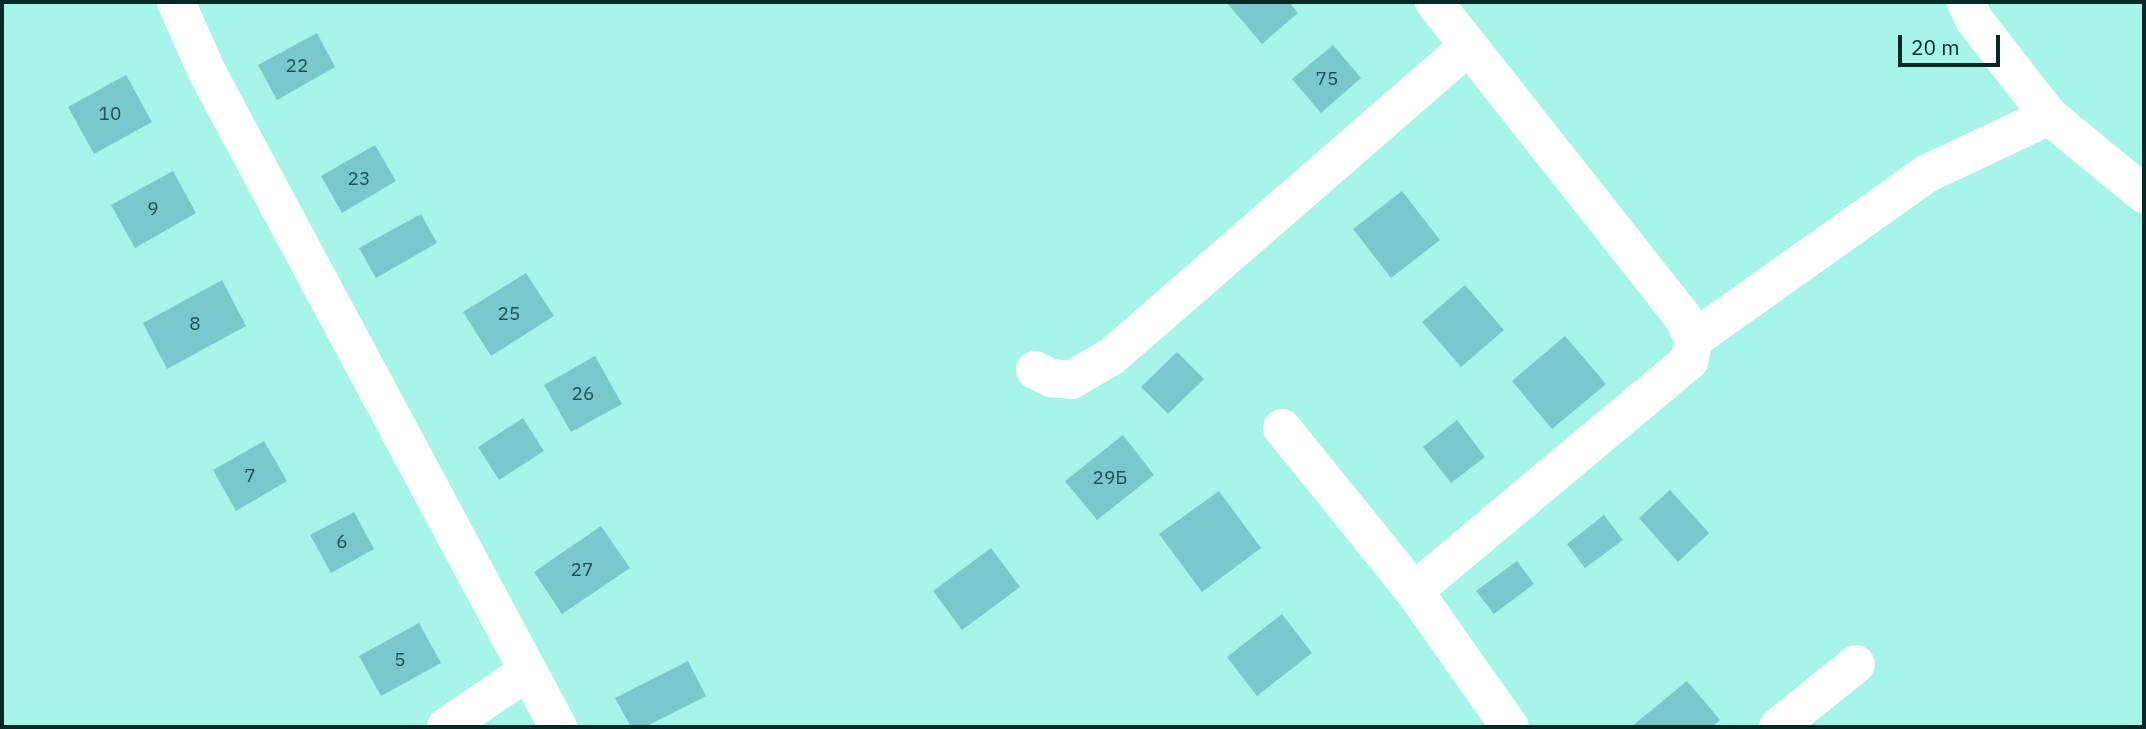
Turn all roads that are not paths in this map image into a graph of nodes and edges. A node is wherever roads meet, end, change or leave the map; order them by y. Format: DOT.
graph roads {
  1 [pos="176,2"];
  2 [pos="1434,2"];
  3 [pos="1966,2"];
  4 [pos="1468,47"];
  5 [pos="2049,116"];
  6 [pos="2144,194"];
  7 [pos="1694,339"];
  8 [pos="1035,370"];
  9 [pos="1282,428"];
  10 [pos="1414,591"];
  11 [pos="1856,664"];
  12 [pos="528,671"];
  13 [pos="446,727"];
  14 [pos="558,727"];
  15 [pos="1510,727"];
  16 [pos="1778,727"];
  1 -- 12 [label="street"];
  2 -- 4 [label="street"];
  3 -- 5 [label="street"];
  4 -- 7 [label="street"];
  4 -- 8 [label="street"];
  5 -- 6 [label="street"];
  5 -- 7 [label="street"];
  7 -- 10 [label="street"];
  9 -- 10 [label="street"];
  10 -- 15 [label="street"];
  11 -- 16 [label="street"];
  12 -- 13 [label="street"];
  12 -- 14 [label="street"];
}
